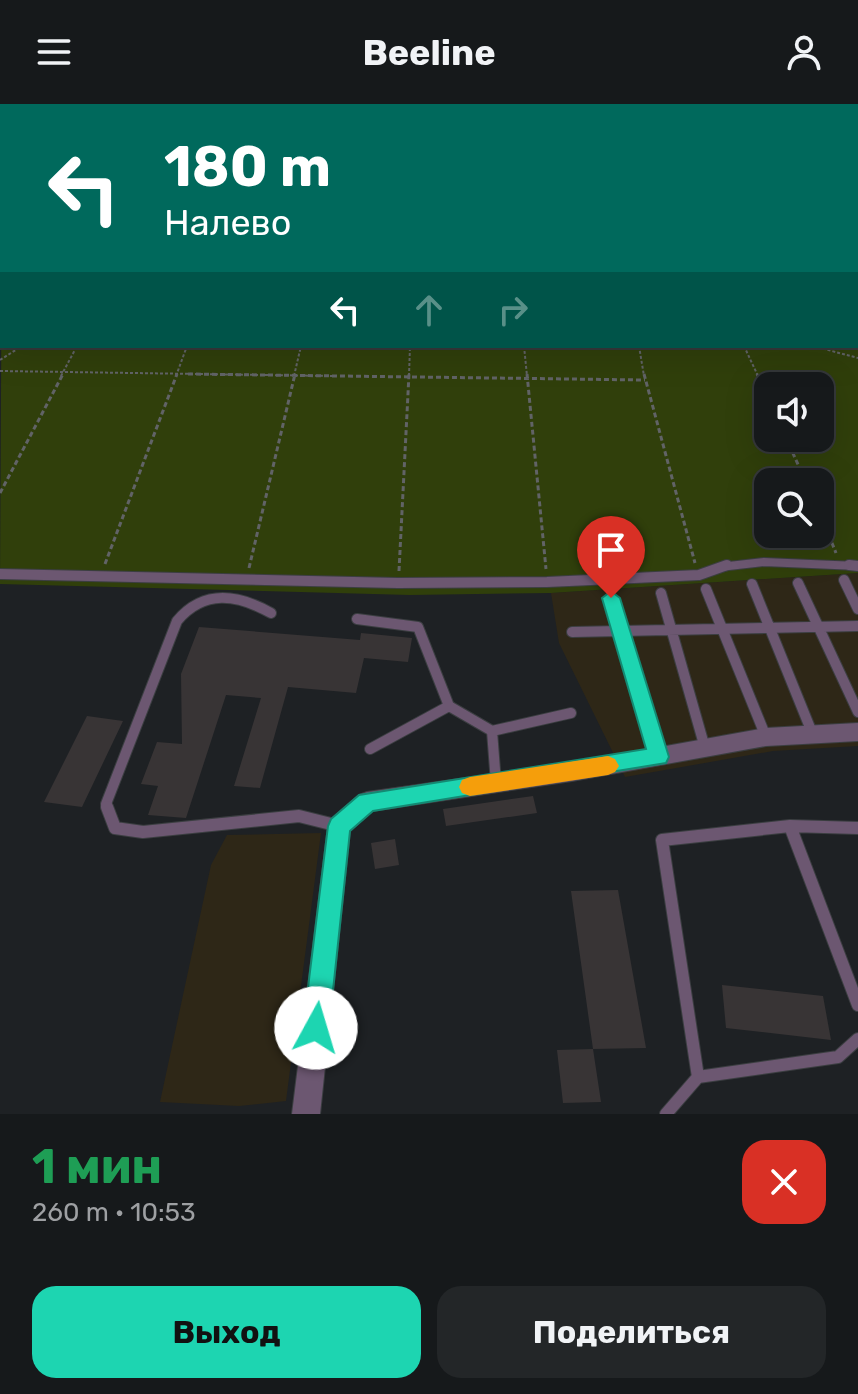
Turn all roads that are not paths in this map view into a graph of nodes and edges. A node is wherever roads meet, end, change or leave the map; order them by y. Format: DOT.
graph roads {
  1 [pos="858,566"];
  2 [pos="0,574"];
  3 [pos="844,580"];
  4 [pos="798,583"];
  5 [pos="752,584"];
  6 [pos="706,589"];
  7 [pos="661,593"];
  8 [pos="611,598"];
  9 [pos="858,609"];
  10 [pos="271,613"];
  11 [pos="357,619"];
  12 [pos="858,626"];
  13 [pos="818,627"];
  14 [pos="770,628"];
  15 [pos="722,629"];
  16 [pos="671,630"];
  17 [pos="621,631"];
  18 [pos="572,632"];
  19 [pos="449,706"];
  20 [pos="858,712"];
  21 [pos="571,713"];
  22 [pos="492,731"];
  23 [pos="858,732"];
  24 [pos="813,735"];
  25 [pos="766,737"];
  26 [pos="705,748"];
  27 [pos="370,749"];
  28 [pos="658,757"];
  29 [pos="496,783"];
  30 [pos="339,826"];
  31 [pos="790,826"];
  32 [pos="858,828"];
  33 [pos="858,1005"];
  34 [pos="858,1039"];
  35 [pos="698,1077"];
  36 [pos="306,1114"];
  37 [pos="666,1114"];
  1 -- 2 [label="lane"];
  3 -- 9 [label="lane"];
  4 -- 13 [label="lane"];
  5 -- 14 [label="lane"];
  6 -- 15 [label="lane"];
  7 -- 16 [label="lane"];
  8 -- 17 [label="lane"];
  10 -- 30 [label="lane"];
  11 -- 19 [label="lane"];
  12 -- 13 [label="lane"];
  13 -- 14 [label="lane"];
  13 -- 20 [label="lane"];
  14 -- 15 [label="lane"];
  14 -- 24 [label="lane"];
  15 -- 16 [label="lane"];
  15 -- 25 [label="lane"];
  16 -- 17 [label="lane"];
  16 -- 26 [label="lane"];
  17 -- 18 [label="lane"];
  17 -- 28 [label="lane"];
  19 -- 22 [label="lane"];
  19 -- 27 [label="lane"];
  21 -- 22 [label="lane"];
  22 -- 29 [label="lane"];
  23 -- 24 [label="street"];
  24 -- 25 [label="street"];
  25 -- 26 [label="street"];
  26 -- 28 [label="street"];
  28 -- 29 [label="street"];
  29 -- 30 [label="street"];
  30 -- 36 [label="street"];
  31 -- 32 [label="lane"];
  31 -- 33 [label="lane"];
  31 -- 35 [label="lane"];
  34 -- 35 [label="lane"];
  35 -- 37 [label="lane"];
}
